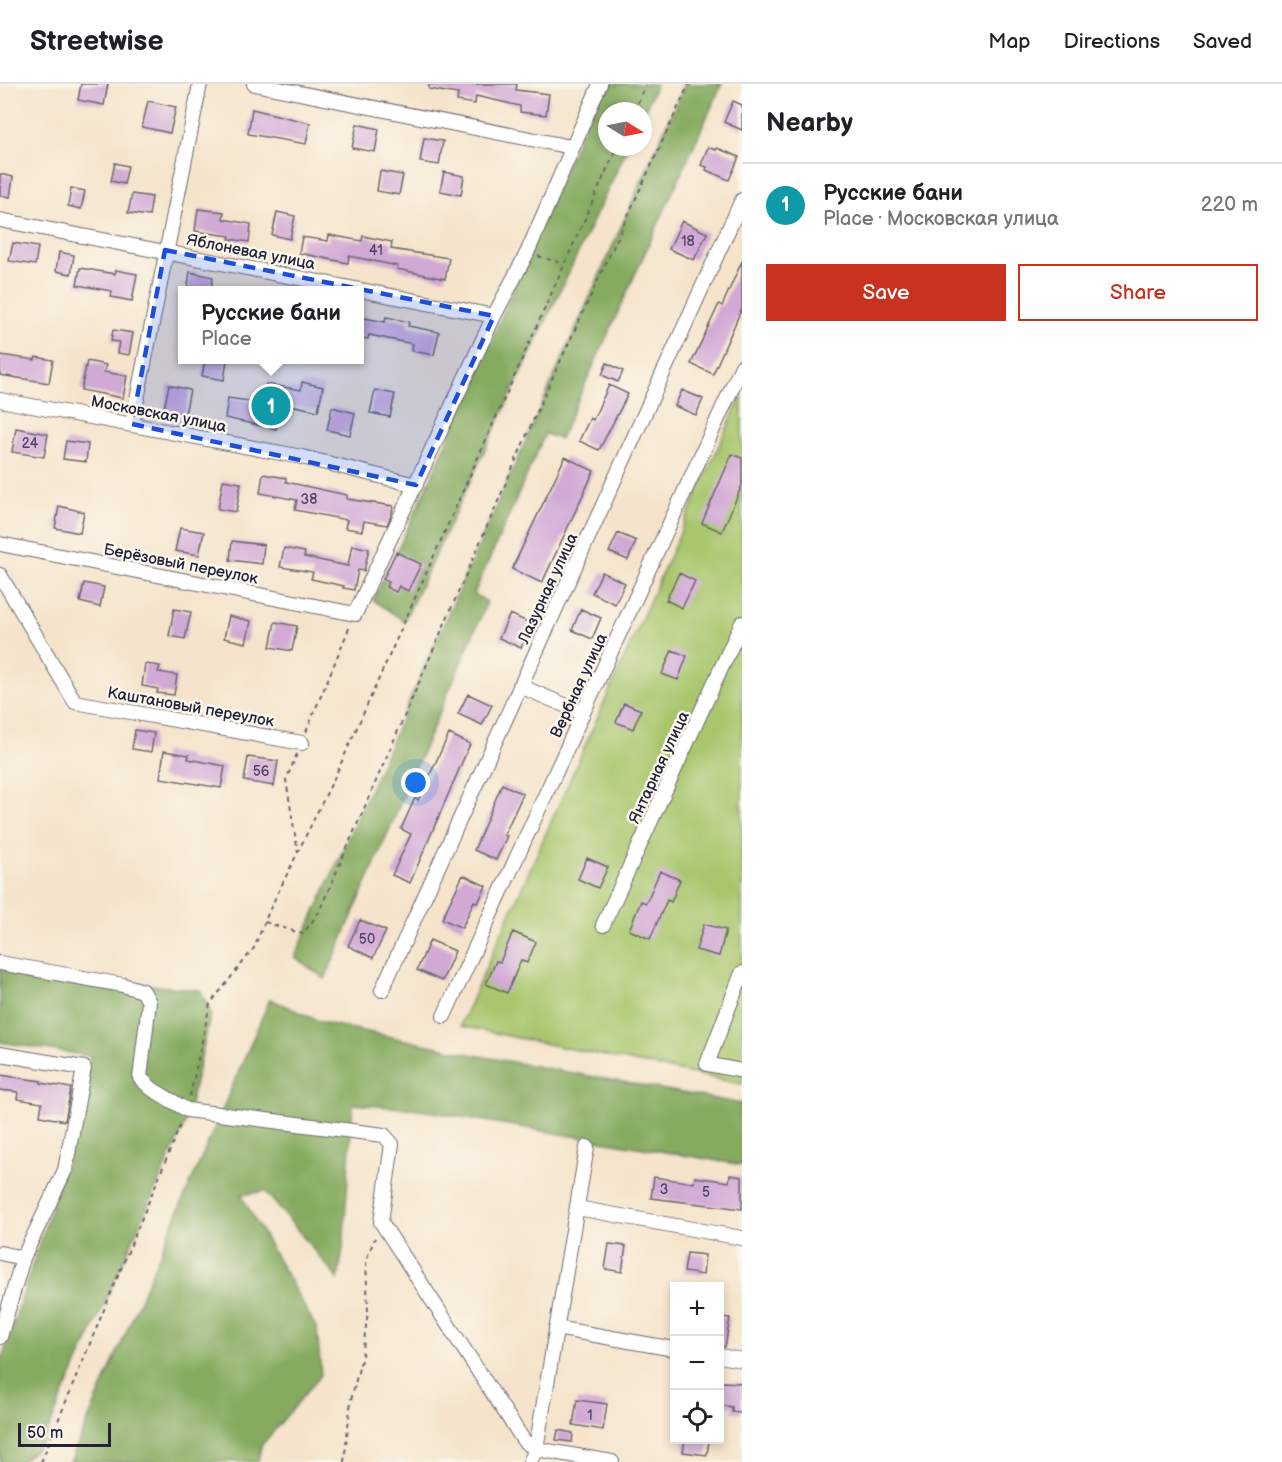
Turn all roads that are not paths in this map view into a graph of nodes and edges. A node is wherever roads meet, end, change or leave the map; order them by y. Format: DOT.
graph roads {
  1 [pos="200,84"];
  2 [pos="254,84"];
  3 [pos="600,84"];
  4 [pos="571,147"];
  5 [pos="742,200"];
  6 [pos="0,220"];
  7 [pos="165,250"];
  8 [pos="344,286"];
  9 [pos="364,290"];
  10 [pos="494,316"];
  11 [pos="742,366"];
  12 [pos="0,400"];
  13 [pos="132,424"];
  14 [pos="416,485"];
  15 [pos="0,544"];
  16 [pos="0,575"];
  17 [pos="742,623"];
  18 [pos="520,686"];
  19 [pos="583,714"];
  20 [pos="302,744"];
  21 [pos="603,925"];
  22 [pos="0,963"];
  23 [pos="742,973"];
  24 [pos="382,990"];
  25 [pos="444,1016"];
  26 [pos="0,1054"];
  27 [pos="742,1071"];
  28 [pos="587,1147"];
  29 [pos="577,1208"];
  30 [pos="742,1238"];
  31 [pos="0,1253"];
  32 [pos="23,1258"];
  33 [pos="556,1328"];
  34 [pos="0,1337"];
  35 [pos="670,1348"];
  36 [pos="724,1357"];
  37 [pos="742,1360"];
  38 [pos="533,1455"];
  39 [pos="612,1462"];
  1 -- 7 [label="street"];
  2 -- 4 [label="street"];
  3 -- 4 [label="street"];
  4 -- 10 [label="street"];
  5 -- 18 [label="street, Лазурная улица"];
  6 -- 7 [label="street, Яблоневая улица"];
  7 -- 8 [label="street, Яблоневая улица"];
  7 -- 13 [label="street"];
  9 -- 10 [label="street, Яблоневая улица"];
  10 -- 14 [label="street"];
  11 -- 19 [label="street, Вербная улица"];
  12 -- 13 [label="street, Московская улица"];
  13 -- 14 [label="street, Московская улица"];
  14 -- 15 [label="street, Берёзовый переулок"];
  16 -- 20 [label="street, Каштановый переулок"];
  17 -- 21 [label="street, Янтарная улица"];
  18 -- 19 [label="street"];
  18 -- 24 [label="street, Лазурная улица"];
  19 -- 25 [label="street, Вербная улица"];
  22 -- 38 [label="street"];
  23 -- 27 [label="street"];
  26 -- 32 [label="street"];
  28 -- 29 [label="street"];
  29 -- 30 [label="street"];
  29 -- 33 [label="street"];
  31 -- 32 [label="street"];
  32 -- 34 [label="street"];
  33 -- 35 [label="street"];
  33 -- 38 [label="street"];
  36 -- 37 [label="street"];
  38 -- 39 [label="street"];
}
